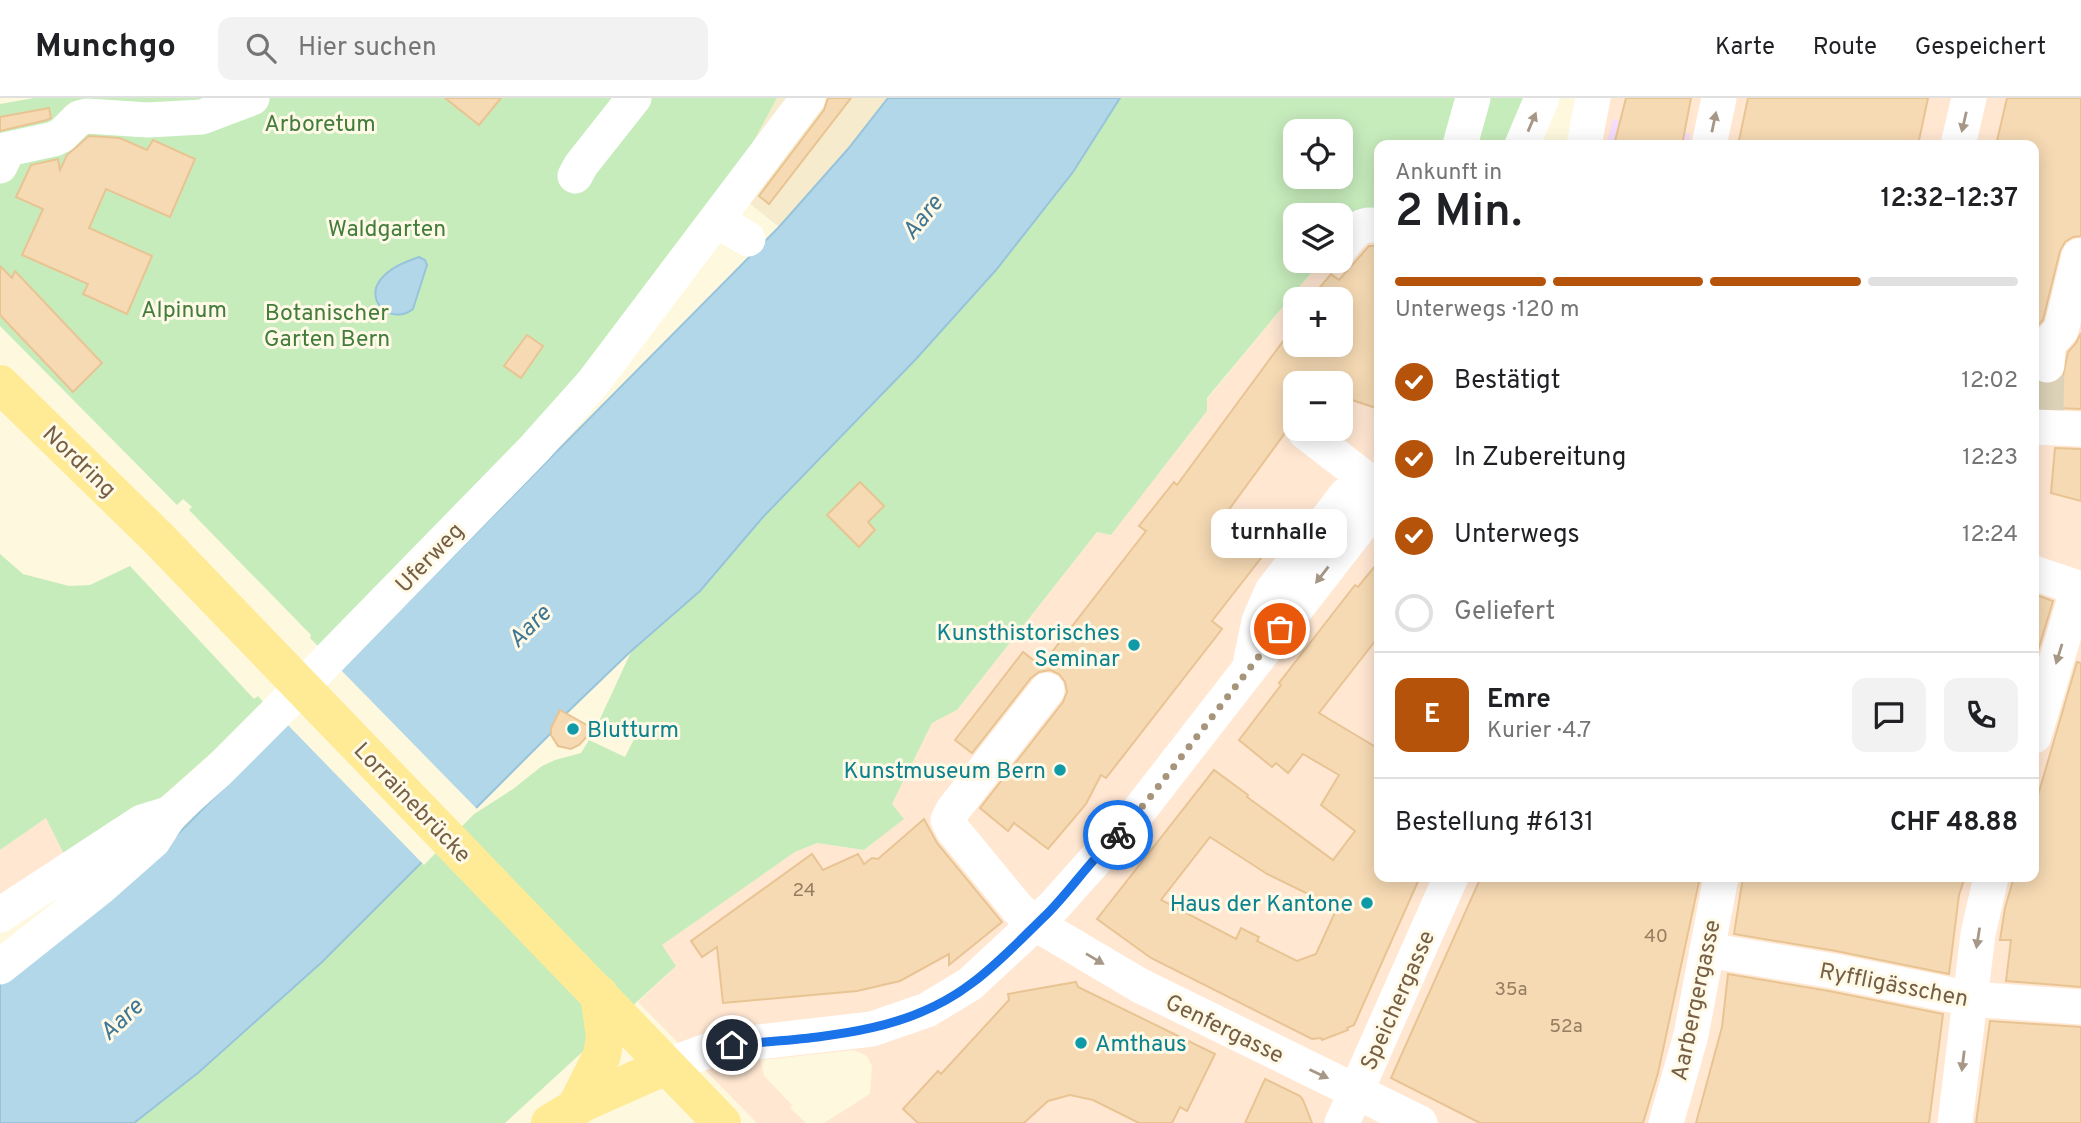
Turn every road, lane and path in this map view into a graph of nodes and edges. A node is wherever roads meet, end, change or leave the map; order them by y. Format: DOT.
graph roads {
  1 [pos="252,98"];
  2 [pos="635,98"];
  3 [pos="1473,98"];
  4 [pos="1542,98"];
  5 [pos="1593,98"];
  6 [pos="1719,98"];
  7 [pos="1969,98"];
  8 [pos="806,99"];
  9 [pos="1461,140"];
  10 [pos="1524,140"];
  11 [pos="1585,140"];
  12 [pos="1710,140"];
  13 [pos="1959,140"];
  14 [pos="0,166"];
  15 [pos="575,176"];
  16 [pos="716,220"];
  17 [pos="1374,225"];
  18 [pos="1353,234"];
  19 [pos="748,239"];
  20 [pos="2079,256"];
  21 [pos="2047,365"];
  22 [pos="0,384"];
  23 [pos="2041,421"];
  24 [pos="2081,429"];
  25 [pos="1315,441"];
  26 [pos="1368,496"];
  27 [pos="159,539"];
  28 [pos="2039,575"];
  29 [pos="2080,589"];
  30 [pos="1047,691"];
  31 [pos="2039,720"];
  32 [pos="171,813"];
  33 [pos="1449,882"];
  34 [pos="1720,882"];
  35 [pos="1990,882"];
  36 [pos="0,915"];
  37 [pos="1036,924"];
  38 [pos="1707,950"];
  39 [pos="0,967"];
  40 [pos="1971,999"];
  41 [pos="2081,1007"];
  42 [pos="608,1015"];
  43 [pos="666,1066"];
  44 [pos="1356,1091"];
  45 [pos="566,1116"];
  46 [pos="722,1123"];
  47 [pos="1342,1123"];
  48 [pos="1420,1123"];
  49 [pos="1667,1123"];
  50 [pos="1955,1123"];
  1 -- 14 [label="street"];
  2 -- 15 [label="street"];
  3 -- 9 [label="street"];
  10 -- 4 [label="street, one-way"];
  5 -- 11 [label="street"];
  12 -- 6 [label="street, one-way"];
  7 -- 13 [label="street, one-way"];
  8 -- 16 [label="street, Uferweg"];
  16 -- 19 [label="street"];
  16 -- 32 [label="street, Uferweg"];
  17 -- 18 [label="street"];
  20 -- 21 [label="street"];
  22 -- 27 [label="main road, Nordring"];
  23 -- 24 [label="street"];
  25 -- 26 [label="street"];
  26 -- 37 [label="street, one-way"];
  27 -- 42 [label="main road, Lorrainebrücke"];
  28 -- 29 [label="street"];
  29 -- 31 [label="street, one-way"];
  30 -- 37 [label="street, Genfergasse"];
  32 -- 36 [label="street"];
  32 -- 39 [label="street, Uferweg"];
  33 -- 44 [label="street, Speichergasse"];
  34 -- 38 [label="street, Aarbergergasse"];
  35 -- 40 [label="street, one-way"];
  37 -- 43 [label="street"];
  37 -- 44 [label="street, Genfergasse, one-way"];
  38 -- 40 [label="street, Ryffligässchen"];
  38 -- 49 [label="street, Aarbergergasse"];
  40 -- 41 [label="street, Ryffligässchen"];
  40 -- 50 [label="street, one-way"];
  42 -- 43 [label="main road, Lorrainebrücke"];
  42 -- 45 [label="main road"];
  43 -- 45 [label="main road"];
  43 -- 46 [label="main road, Lorrainebrücke"];
  44 -- 47 [label="street, Speichergasse"];
  44 -- 48 [label="street, Genfergasse"];
}
